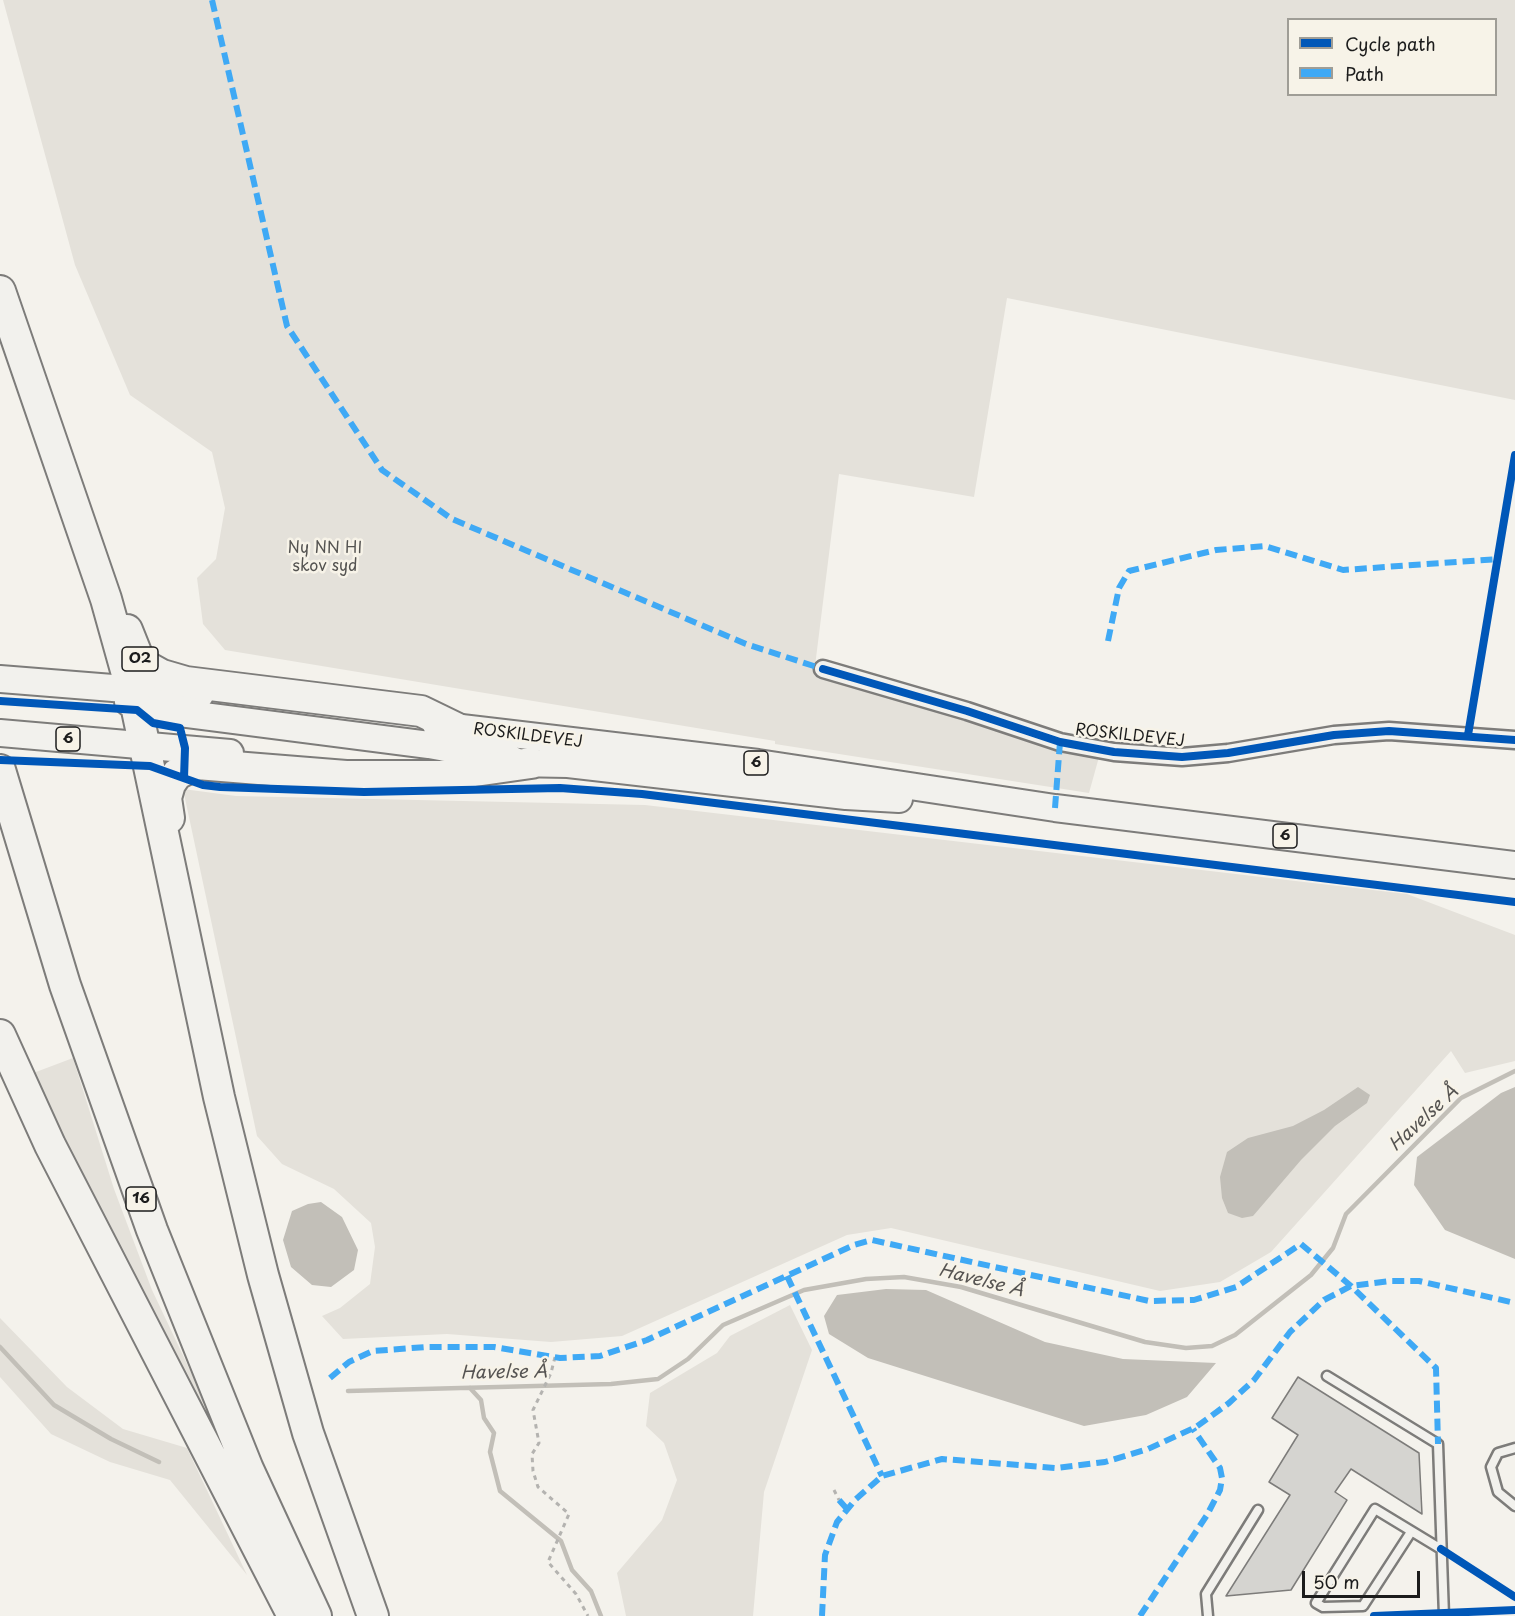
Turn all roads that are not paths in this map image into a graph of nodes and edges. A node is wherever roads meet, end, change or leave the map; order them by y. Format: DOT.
graph roads {
  1 [pos="0,291"];
  2 [pos="22,354"];
  3 [pos="823,669"];
  4 [pos="0,679"];
  5 [pos="0,694"];
  6 [pos="133,695"];
  7 [pos="456,728"];
  8 [pos="0,733"];
  9 [pos="1515,740"];
  10 [pos="141,745"];
  11 [pos="531,763"];
  12 [pos="0,770"];
  13 [pos="1055,808"];
  14 [pos="1515,865"];
  15 [pos="202,1016"];
  16 [pos="0,1035"];
  17 [pos="1327,1376"];
  18 [pos="1515,1448"];
  19 [pos="1515,1506"];
  20 [pos="1258,1510"];
  21 [pos="1411,1532"];
  22 [pos="1441,1549"];
  23 [pos="292,1616"];
  24 [pos="316,1616"];
  25 [pos="373,1616"];
  26 [pos="1208,1616"];
  27 [pos="1444,1616"];
  1 -- 2 [label="highway, O2"];
  2 -- 6 [label="highway, O2"];
  2 -- 7 [label="highway, O2"];
  3 -- 9 [label="street, ROSKILDEVEJ"];
  4 -- 6 [label="main road, ROSKILDEVEJ / 6"];
  5 -- 6 [label="main road, ROSKILDEVEJ / 6"];
  6 -- 7 [label="main road, ROSKILDEVEJ / 6"];
  6 -- 10 [label="highway"];
  6 -- 11 [label="main road, ROSKILDEVEJ / 6"];
  7 -- 13 [label="main road, ROSKILDEVEJ / 6"];
  8 -- 10 [label="main road, ROSKILDEVEJ / 6"];
  10 -- 11 [label="main road, ROSKILDEVEJ / 6"];
  10 -- 15 [label="highway"];
  11 -- 13 [label="main road, ROSKILDEVEJ / 6"];
  11 -- 15 [label="highway"];
  12 -- 24 [label="highway, 16"];
  13 -- 14 [label="main road, ROSKILDEVEJ / 6"];
  15 -- 25 [label="highway"];
  16 -- 23 [label="highway"];
  17 -- 22 [label="lane"];
  18 -- 19 [label="lane"];
  20 -- 26 [label="lane"];
  21 -- 21 [label="lane"];
  21 -- 22 [label="lane"];
  22 -- 27 [label="lane"];
}
